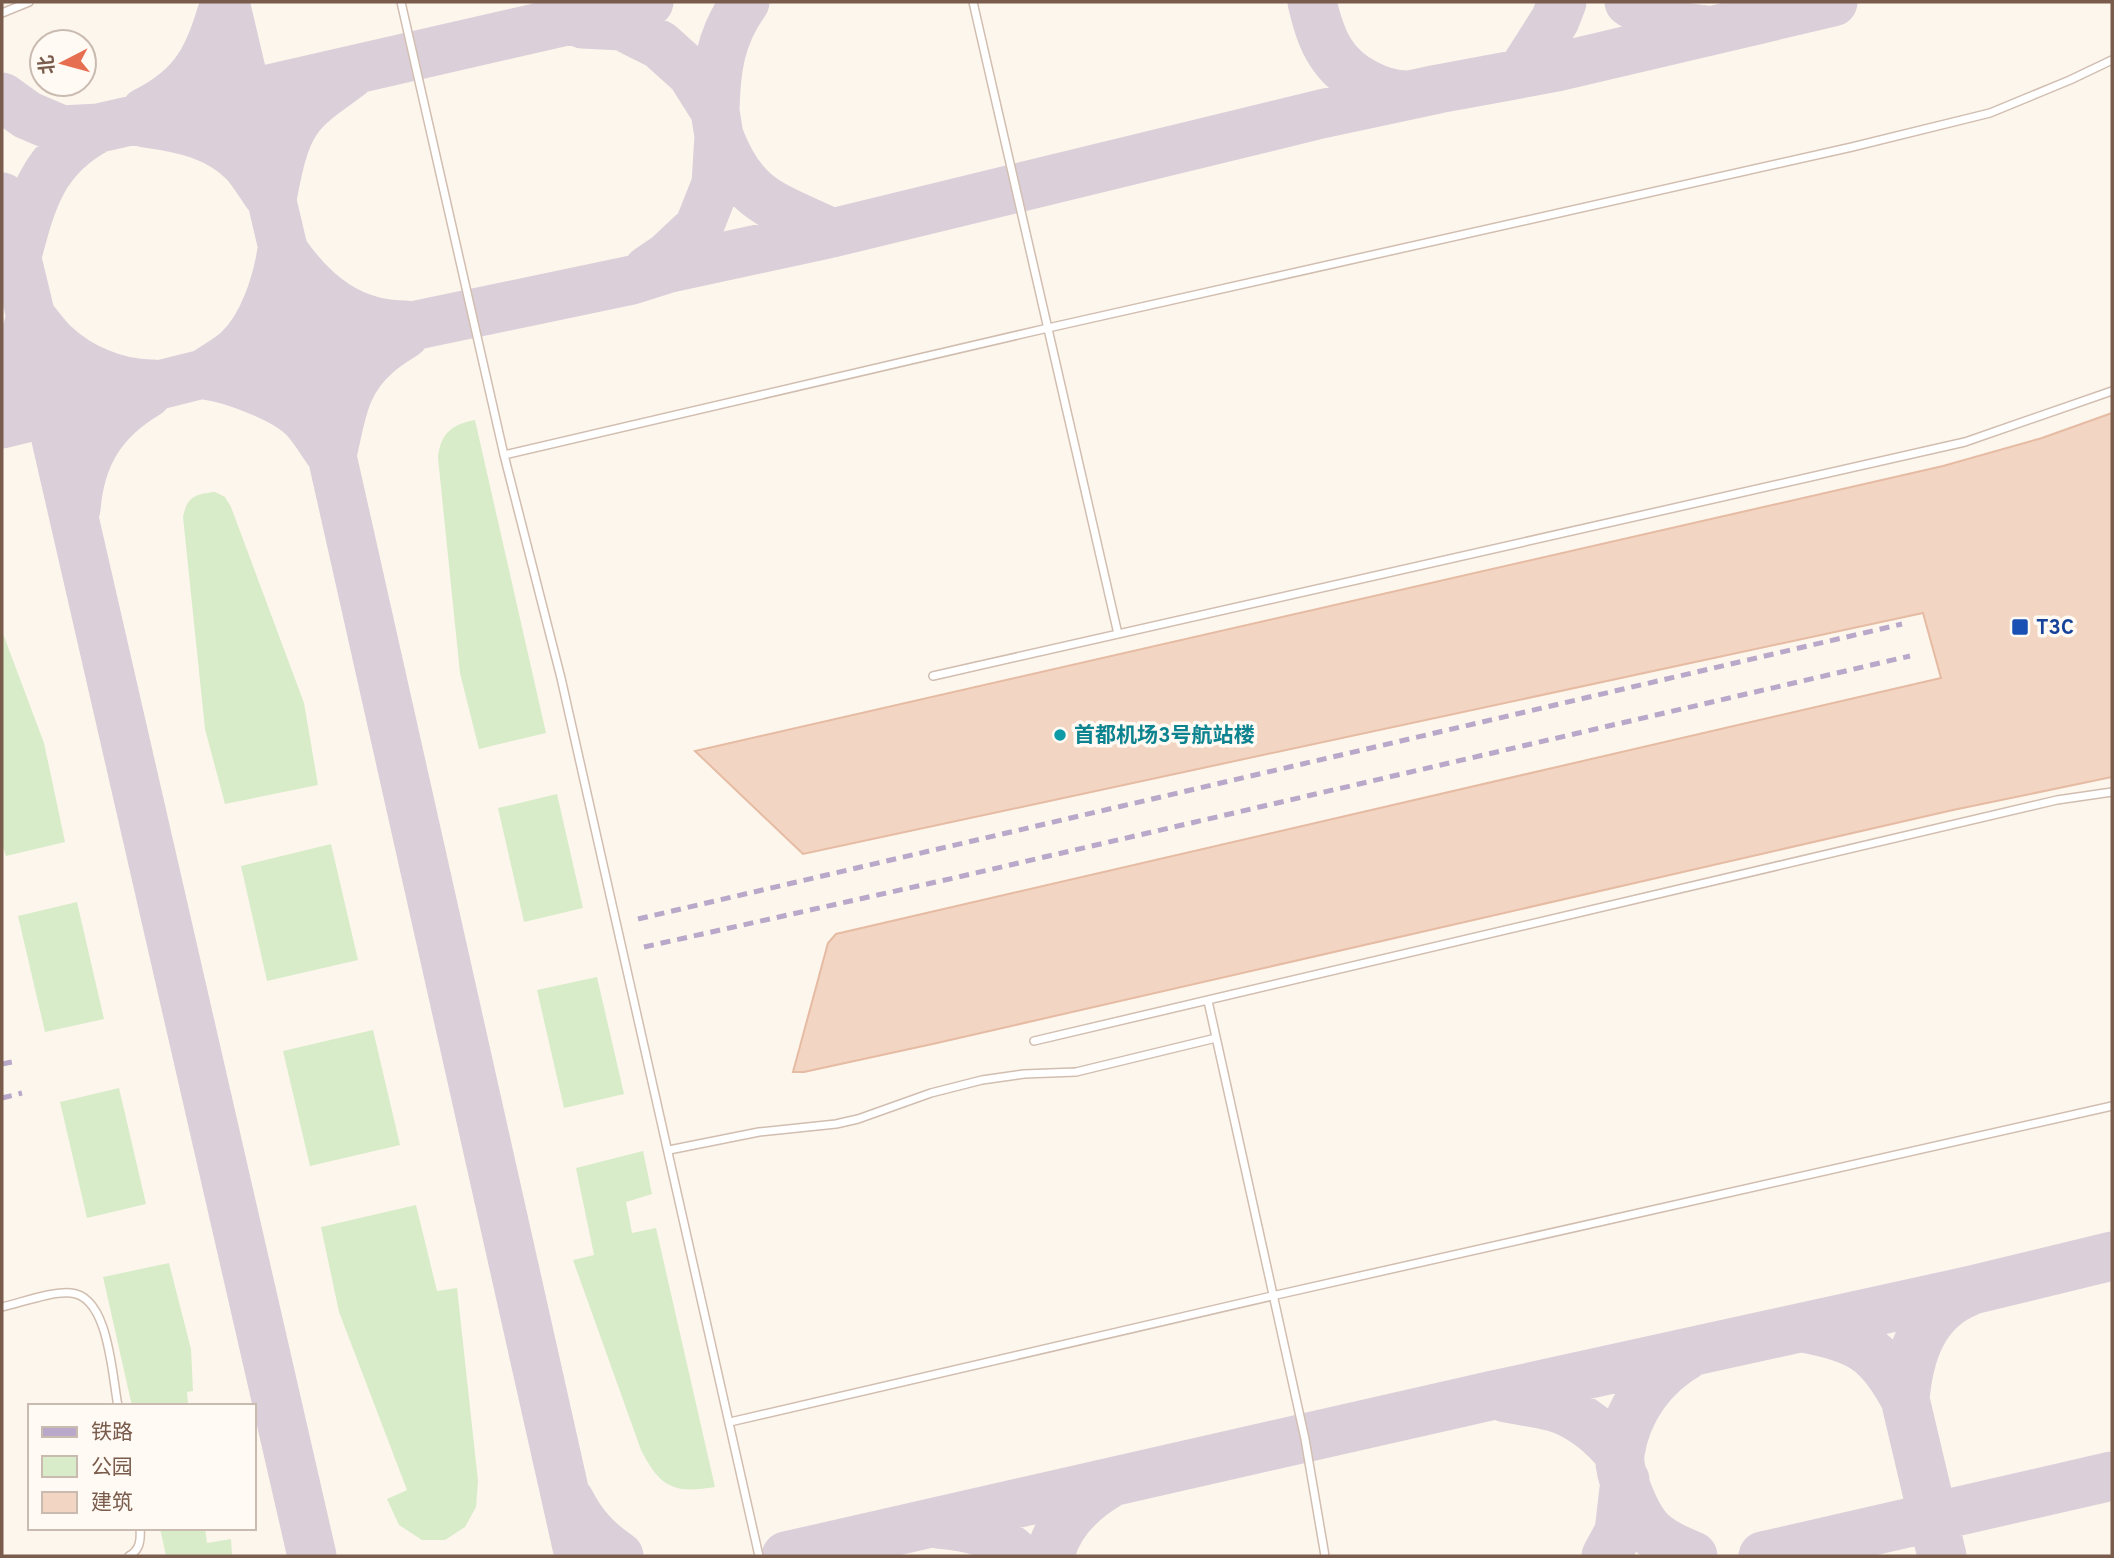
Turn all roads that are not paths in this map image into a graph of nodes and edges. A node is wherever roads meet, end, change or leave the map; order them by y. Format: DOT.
graph roads {
  1 [pos="29,2"];
  2 [pos="401,2"];
  3 [pos="972,2"];
  4 [pos="2,13"];
  5 [pos="2112,60"];
  6 [pos="1048,328"];
  7 [pos="2112,391"];
  8 [pos="504,455"];
  9 [pos="1118,634"];
  10 [pos="933,676"];
  11 [pos="2112,792"];
  12 [pos="1208,1001"];
  13 [pos="1216,1038"];
  14 [pos="1034,1041"];
  15 [pos="2112,1106"];
  16 [pos="669,1150"];
  17 [pos="1272,1296"];
  18 [pos="2,1307"];
  19 [pos="118,1404"];
  20 [pos="730,1422"];
  21 [pos="140,1530"];
  22 [pos="129,1556"];
  23 [pos="760,1556"];
  24 [pos="1325,1556"];
  1 -- 4 [label="lane"];
  2 -- 8 [label="lane"];
  3 -- 6 [label="lane"];
  5 -- 6 [label="lane"];
  6 -- 8 [label="lane"];
  6 -- 9 [label="lane"];
  7 -- 9 [label="lane"];
  8 -- 16 [label="lane"];
  9 -- 10 [label="lane"];
  11 -- 12 [label="lane"];
  12 -- 13 [label="lane"];
  12 -- 14 [label="lane"];
  13 -- 16 [label="lane"];
  13 -- 17 [label="lane"];
  15 -- 17 [label="lane"];
  16 -- 20 [label="lane"];
  17 -- 20 [label="lane"];
  17 -- 24 [label="lane"];
  18 -- 19 [label="lane"];
  20 -- 23 [label="lane"];
  21 -- 22 [label="lane"];
}
